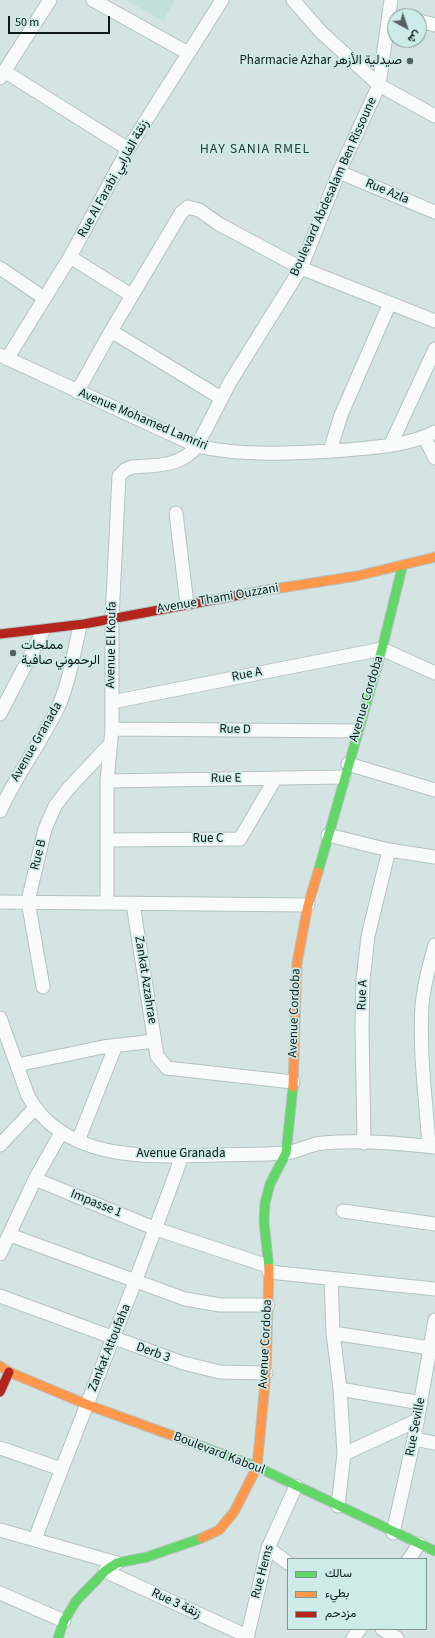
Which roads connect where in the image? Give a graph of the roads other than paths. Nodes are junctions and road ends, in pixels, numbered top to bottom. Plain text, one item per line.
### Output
1 (50, 0) edge
2 (93, 0) edge
3 (222, 0) edge
4 (293, 0) edge
5 (387, 47) edge
6 (188, 53) junction
7 (2, 75) edge
8 (379, 84) junction
9 (435, 116) edge
10 (128, 149) junction
11 (339, 172) junction
12 (435, 212) edge
13 (70, 257) junction
14 (0, 268) edge
15 (301, 268) junction
16 (131, 295) junction
17 (44, 298) junction
18 (390, 303) junction
19 (435, 321) edge
20 (111, 331) junction
21 (435, 349) edge
22 (4, 357) edge
23 (77, 392) junction
24 (221, 398) junction
25 (430, 435) edge
26 (197, 446) junction
27 (390, 446) junction
28 (330, 451) junction
29 (435, 458) edge
30 (176, 513) dead end
31 (435, 557) edge
32 (402, 568) junction
33 (187, 604) junction
34 (112, 619) junction
35 (80, 626) junction
36 (43, 631) junction
37 (0, 634) edge
38 (382, 649) junction
39 (435, 673) edge
40 (112, 702) junction
41 (0, 714) edge
42 (112, 729) junction
43 (357, 731) junction
44 (110, 744) junction
45 (348, 764) junction
46 (344, 778) junction
47 (275, 779) junction
48 (107, 781) junction
49 (435, 790) edge
50 (2, 802) edge
51 (328, 835) junction
52 (107, 840) junction
53 (389, 850) junction
54 (435, 857) edge
55 (28, 901) junction
56 (0, 902) edge
57 (107, 902) junction
58 (133, 904) junction
59 (308, 905) junction
60 (435, 945) edge
61 (43, 987) dead end
62 (0, 1018) edge
63 (154, 1041) junction
64 (116, 1045) junction
65 (17, 1065) junction
66 (293, 1082) junction
67 (35, 1108) junction
68 (61, 1133) junction
69 (78, 1141) junction
70 (364, 1143) junction
71 (0, 1145) edge
72 (432, 1146) edge
73 (286, 1153) junction
74 (182, 1156) junction
75 (36, 1179) junction
76 (343, 1211) dead end
77 (435, 1224) edge
78 (156, 1229) junction
79 (10, 1235) junction
80 (0, 1254) edge
81 (268, 1269) junction
82 (331, 1279) junction
83 (136, 1281) junction
84 (435, 1289) edge
85 (0, 1296) edge
86 (268, 1305) junction
87 (435, 1320) edge
88 (333, 1333) junction
89 (114, 1339) junction
90 (430, 1348) junction
91 (0, 1366) edge
92 (10, 1372) junction
93 (266, 1373) junction
94 (340, 1389) junction
95 (0, 1392) edge
96 (421, 1403) junction
97 (88, 1405) junction
98 (418, 1420) junction
99 (414, 1439) junction
100 (435, 1443) edge
101 (0, 1448) edge
102 (344, 1454) junction
103 (257, 1467) junction
104 (61, 1469) junction
105 (296, 1486) junction
106 (338, 1506) junction
107 (0, 1530) edge
108 (393, 1533) junction
109 (35, 1539) junction
110 (419, 1544) junction
111 (268, 1548) junction
112 (435, 1551) edge
113 (410, 1558) edge
114 (287, 1562) edge
115 (116, 1563) junction
116 (105, 1571) junction
117 (0, 1593) edge
118 (64, 1621) junction
119 (359, 1630) edge
120 (384, 1630) edge
121 (247, 1637) edge
122 (58, 1638) edge
123 (353, 1638) edge
124 (397, 1638) edge

1 - 7 street
2 - 6 street
3 - 6 street, Rue Al Farabi زنقة الفارابي
4 - 8 street
5 - 8 street, Boulevard Abdesalam Ben Rissoune
6 - 10 street, Rue Al Farabi زنقة الفارابي
7 - 10 street
8 - 9 street
8 - 11 street, Boulevard Abdesalam Ben Rissoune
10 - 13 street, Rue Al Farabi زنقة الفارابي
11 - 12 street, Rue Azla
11 - 15 street, Boulevard Abdesalam Ben Rissoune
13 - 16 street
13 - 17 street, Rue Al Farabi زنقة الفارابي
14 - 17 street
15 - 16 street
15 - 18 street
15 - 24 street, Boulevard Abdesalam Ben Rissoune
16 - 20 street
17 - 22 street, Rue Al Farabi زنقة الفارابي
18 - 19 street
18 - 28 street
20 - 23 street
20 - 24 street
21 - 27 street
22 - 23 street, Avenue Mohamed Lamriri
23 - 26 street, Avenue Mohamed Lamriri
24 - 26 street, Boulevard Abdesalam Ben Rissoune
25 - 27 street, Avenue Mohamed Lamriri
25 - 29 street
26 - 28 street, Avenue Mohamed Lamriri
26 - 34 street, Avenue El Koufa
27 - 28 street, Avenue Mohamed Lamriri
30 - 33 street
31 - 32 street, Avenue Thami Ouzzani
32 - 33 street, Avenue Thami Ouzzani
32 - 38 street, Avenue Cordoba
33 - 34 street, Avenue Thami Ouzzani
34 - 35 street, Avenue Thami Ouzzani
34 - 40 street, Avenue El Koufa
35 - 36 street, Avenue Thami Ouzzani
35 - 50 street, Avenue Granada
36 - 37 street, Avenue Thami Ouzzani
36 - 41 street
38 - 39 street
38 - 40 street, Rue A
38 - 43 street, Avenue Cordoba
40 - 42 street, Avenue El Koufa
42 - 43 street, Rue D
42 - 44 street, Avenue El Koufa
43 - 45 street, Avenue Cordoba
44 - 48 street, Avenue El Koufa
44 - 55 street, Rue B
45 - 46 street, Avenue Cordoba
45 - 49 street
46 - 47 street, Rue E
46 - 51 street, Avenue Cordoba
47 - 48 street, Rue E
47 - 52 street, Rue C
48 - 52 street, Avenue El Koufa
51 - 53 street
51 - 59 street, Avenue Cordoba
52 - 57 street, Avenue El Koufa
53 - 54 street
53 - 70 street, Rue A
55 - 56 street
55 - 57 street
55 - 61 street, Rue B
57 - 58 street
58 - 59 street
58 - 63 street, Zankat Azzahrae
59 - 66 street, Avenue Cordoba
60 - 72 street
62 - 65 street, Avenue Granada
63 - 64 street
63 - 66 street, Zankat Azzahrae
64 - 65 street
64 - 69 street
65 - 67 street, Avenue Granada
66 - 73 street, Avenue Cordoba
67 - 68 street, Avenue Granada
67 - 71 street
68 - 69 street, Avenue Granada
68 - 75 street
69 - 74 street, Avenue Granada
70 - 72 street, Avenue Granada
70 - 73 street, Avenue Granada
73 - 74 street, Avenue Granada
73 - 81 street, Avenue Cordoba
74 - 78 street, Zankat Attoufaha
75 - 78 street, Impasse 1
75 - 79 street
76 - 77 street
78 - 81 street, Impasse 1
78 - 83 street, Zankat Attoufaha
79 - 80 street
79 - 83 street
81 - 82 street, Impasse 1
81 - 86 street, Avenue Cordoba
82 - 84 street, Impasse 1
82 - 88 street
83 - 86 street
83 - 89 street, Zankat Attoufaha
85 - 89 street, Derb 3
86 - 93 street, Avenue Cordoba
87 - 90 street, Rue Seville
88 - 90 street
88 - 94 street
89 - 93 street, Derb 3
89 - 97 street, Zankat Attoufaha
90 - 96 street, Rue Seville
91 - 92 street, Boulevard Kaboul
92 - 95 street
92 - 97 street, Boulevard Kaboul
93 - 103 street, Avenue Cordoba
94 - 96 street
94 - 102 street
96 - 98 street, Rue Seville
97 - 103 street, Boulevard Kaboul
97 - 104 street, Zankat Attoufaha
98 - 99 street, Rue Seville
98 - 102 street
99 - 100 street
99 - 108 street, Rue Seville
101 - 104 street
102 - 106 street
103 - 105 street, Boulevard Kaboul
103 - 115 street
104 - 109 street, Zankat Attoufaha
105 - 106 street, Boulevard Kaboul
105 - 111 street, Rue Hems
106 - 108 street, Boulevard Kaboul
107 - 109 street
108 - 110 street, Boulevard Kaboul
109 - 115 street
110 - 112 street, Boulevard Kaboul
110 - 113 street
111 - 114 street
111 - 121 street, Rue Hems
115 - 116 street
116 - 118 street
116 - 121 street, Rue 3 زنقة
117 - 118 street
118 - 122 street
119 - 123 street
120 - 124 street

